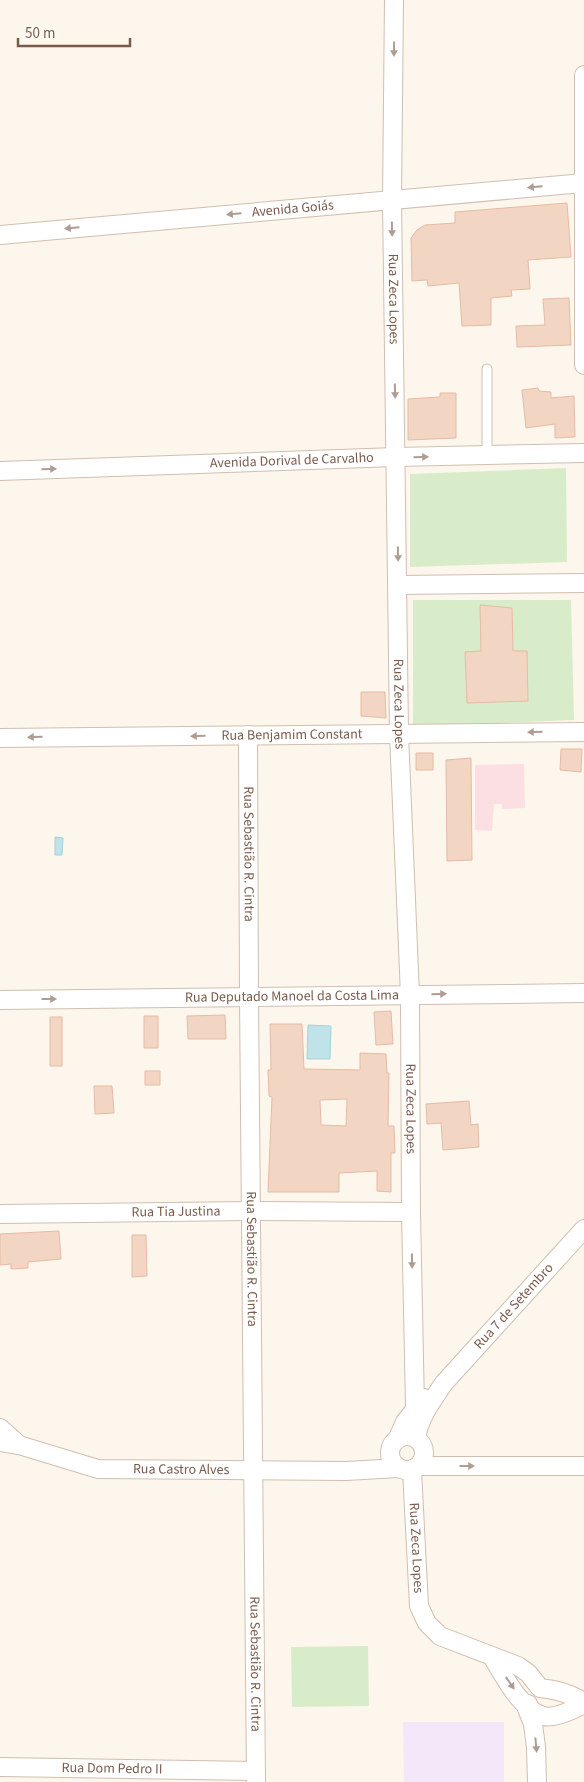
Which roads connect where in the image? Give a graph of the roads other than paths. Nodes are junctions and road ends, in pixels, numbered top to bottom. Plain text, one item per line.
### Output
1 (394, 0) edge
2 (584, 75) edge
3 (583, 183) edge
4 (392, 200) junction
5 (0, 235) edge
6 (584, 365) edge
7 (487, 369) dead end
8 (584, 453) edge
9 (487, 455) junction
10 (396, 458) junction
11 (0, 471) edge
12 (584, 582) edge
13 (398, 585) junction
14 (584, 732) edge
15 (399, 734) junction
16 (248, 735) junction
17 (0, 738) edge
18 (584, 993) edge
19 (410, 995) junction
20 (249, 998) junction
21 (0, 1000) edge
22 (250, 1211) junction
23 (411, 1212) junction
24 (0, 1214) edge
25 (584, 1229) edge
26 (444, 1383) junction
27 (415, 1407) junction
28 (0, 1428) edge
29 (416, 1438) junction
30 (0, 1442) edge
31 (395, 1442) junction
32 (19, 1445) junction
33 (584, 1466) edge
34 (410, 1468) junction
35 (346, 1470) junction
36 (253, 1471) junction
37 (493, 1658) junction
38 (540, 1688) junction
39 (584, 1703) edge
40 (528, 1708) junction
41 (0, 1767) edge
42 (256, 1776) edge
43 (537, 1782) edge

1 -> 4 street, Rua Zeca Lopes
2 - 3 street
3 -> 4 street, Avenida Goiás
3 - 6 street
4 -> 5 street, Avenida Goiás
4 -> 10 street, Rua Zeca Lopes
7 - 9 lane
8 - 9 street, Avenida Dorival de Carvalho
10 -> 9 street, Avenida Dorival de Carvalho
11 -> 10 street, Avenida Dorival de Carvalho
10 -> 13 street, Rua Zeca Lopes
12 - 13 street
13 - 15 street, Rua Zeca Lopes
14 -> 15 street, Rua Benjamim Constant
15 - 16 street, Rua Benjamim Constant
15 - 19 street, Rua Zeca Lopes
16 -> 17 street, Rua Benjamim Constant
16 - 20 street, Rua Sebastião R. Cintra
19 -> 18 street, Rua Deputado Manoel da Costa Lima
19 - 20 street, Rua Deputado Manoel da Costa Lima
19 - 23 street, Rua Zeca Lopes
21 -> 20 street, Rua Deputado Manoel da Costa Lima
20 - 22 street, Rua Sebastião R. Cintra
22 - 23 street, Rua Tia Justina
22 - 24 street, Rua Tia Justina
22 - 36 street, Rua Sebastião R. Cintra
23 -> 27 street, Rua Zeca Lopes
25 - 26 street, Rua 7 de Setembro
26 - 27 street, Rua 7 de Setembro
26 - 29 street, Rua 7 de Setembro
27 - 31 street, Rua 7 de Setembro
28 - 32 street, Rua Castro Alves
29 - 31 street
29 - 34 street
30 - 32 street, Rua Castro Alves
31 - 34 street
31 - 35 street, Rua Castro Alves
32 - 36 street, Rua Castro Alves
34 -> 33 street, Rua Castro Alves
34 - 35 street, Rua Castro Alves
34 - 37 street, Rua Zeca Lopes
35 - 36 street, Rua Castro Alves
36 - 42 street, Rua Sebastião R. Cintra
37 - 38 street
37 -> 40 street
38 - 39 street
38 - 40 street
39 - 40 street
40 -> 43 street
41 - 42 street, Rua Dom Pedro II

